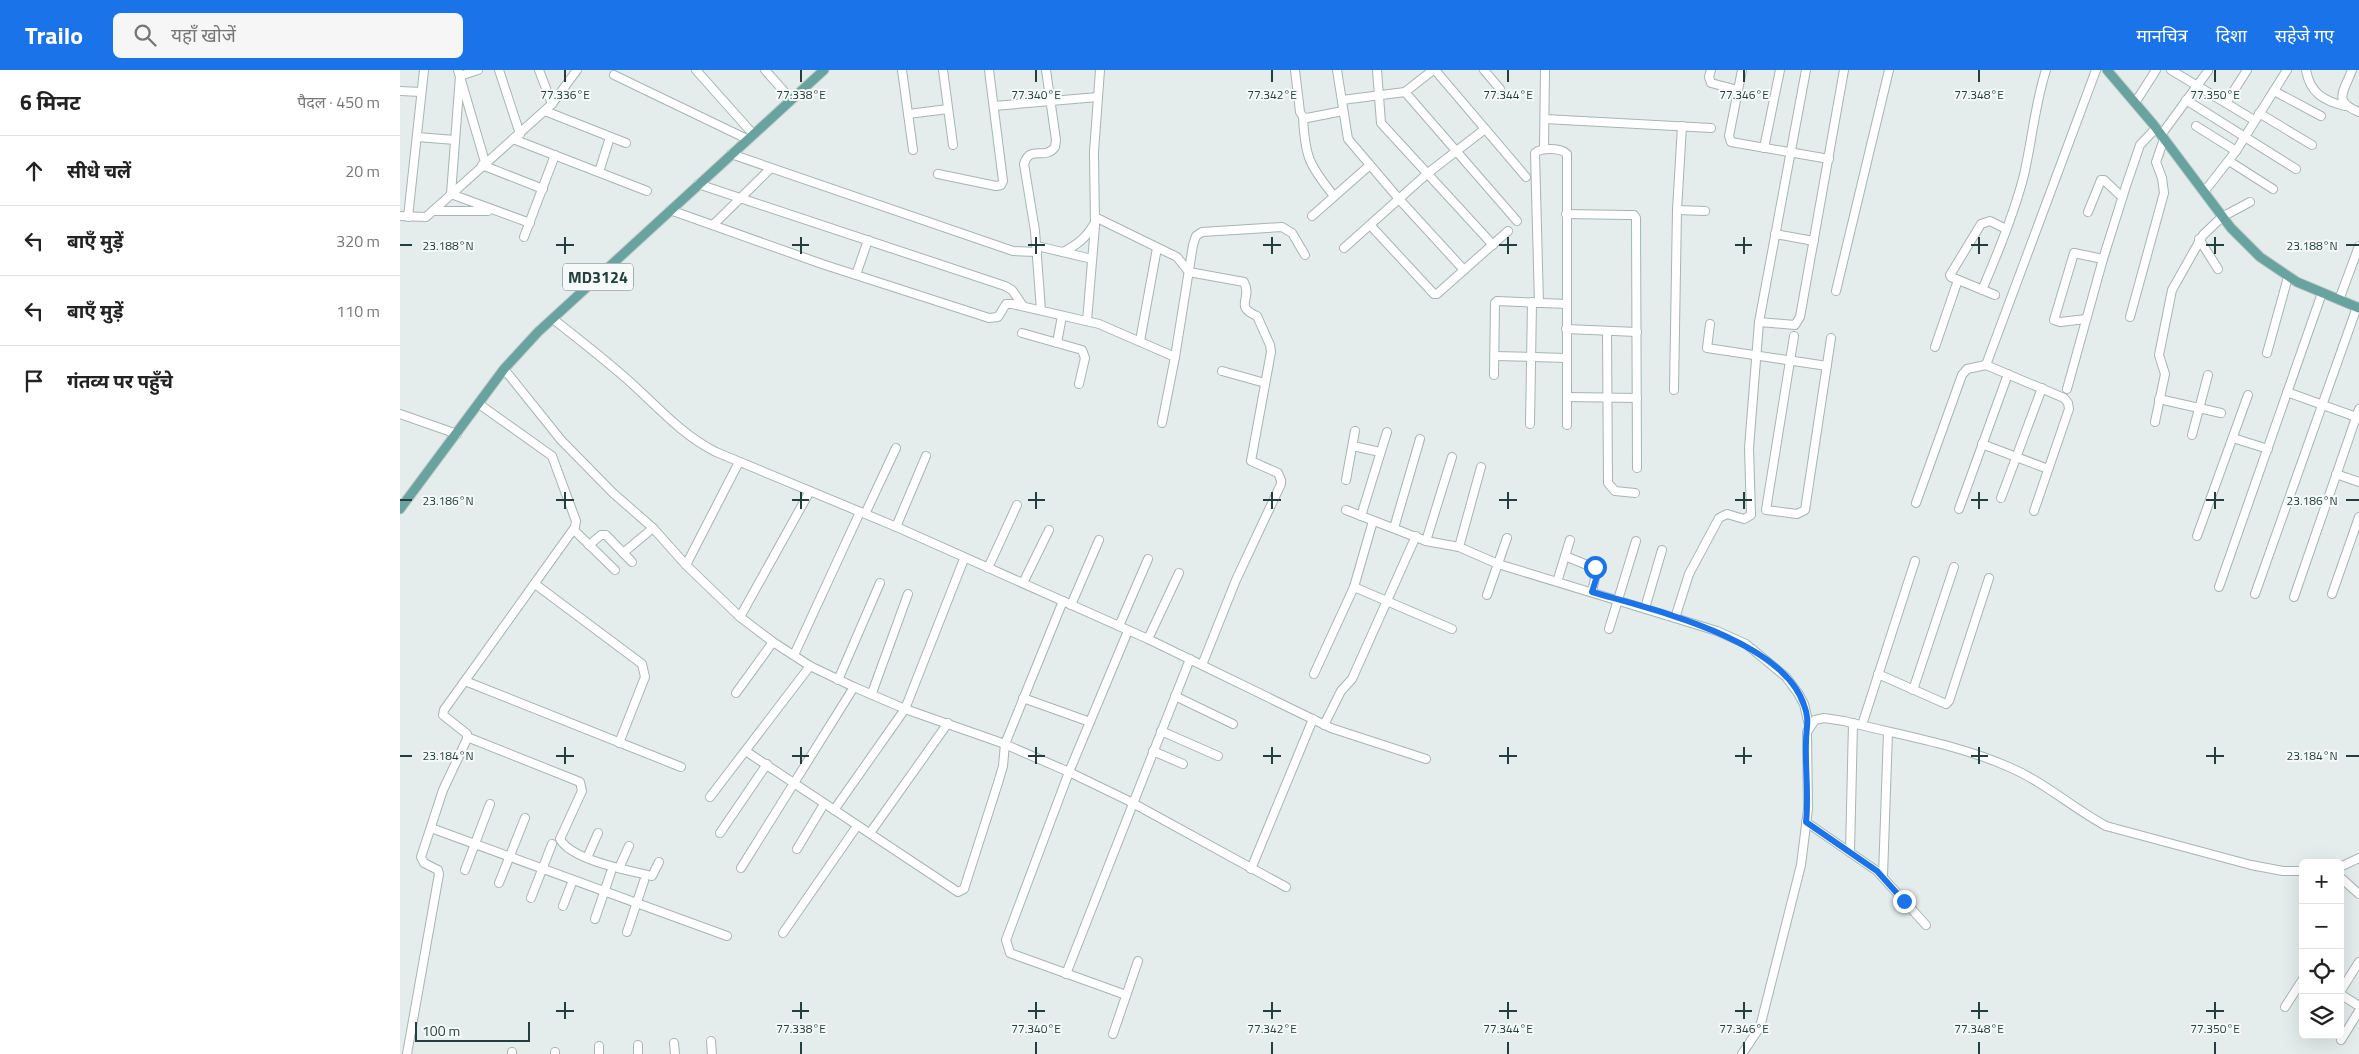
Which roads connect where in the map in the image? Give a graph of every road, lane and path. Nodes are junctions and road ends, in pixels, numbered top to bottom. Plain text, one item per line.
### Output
1 (424, 70) edge
2 (478, 70) edge
3 (499, 70) edge
4 (539, 70) edge
5 (577, 70) edge
6 (696, 70) edge
7 (765, 70) edge
8 (902, 70) edge
9 (943, 70) edge
10 (989, 70) edge
11 (1046, 70) edge
12 (1100, 70) edge
13 (1295, 70) edge
14 (1337, 70) edge
15 (1377, 70) edge
16 (1434, 70) edge
17 (1484, 70) edge
18 (1545, 70) edge
19 (1711, 70) edge
20 (1742, 70) edge
21 (1780, 70) edge
22 (1806, 70) edge
23 (1844, 70) edge
24 (1889, 70) edge
25 (2046, 70) edge
26 (2096, 70) edge
27 (2107, 70) edge
28 (2172, 70) edge
29 (2247, 70) edge
30 (2288, 70) edge
31 (2306, 70) edge
32 (2352, 70) edge
33 (821, 71) edge
34 (2155, 71) edge
35 (2208, 71) edge
36 (459, 73) edge
37 (614, 75) dead end
38 (2197, 86) junction
39 (1500, 89) dead end
40 (1738, 90) junction
41 (400, 91) edge
42 (2274, 91) junction
43 (421, 92) junction
44 (1405, 92) junction
45 (1098, 97) junction
46 (1379, 97) junction
47 (791, 99) junction
48 (1342, 100) junction
49 (2186, 100) junction
50 (1051, 101) junction
51 (2135, 103) junction
52 (2226, 103) junction
53 (552, 104) junction
54 (994, 106) junction
55 (2345, 106) junction
56 (948, 109) junction
57 (544, 111) junction
58 (1343, 111) junction
59 (2359, 112) edge
60 (908, 114) junction
61 (2321, 116) dead end
62 (1303, 117) junction
63 (2257, 117) junction
64 (1545, 119) junction
65 (1682, 126) junction
66 (2196, 126) dead end
67 (1485, 128) junction
68 (1711, 128) dead end
69 (2160, 134) junction
70 (516, 136) junction
71 (750, 136) junction
72 (416, 137) junction
73 (610, 137) junction
74 (2244, 138) junction
75 (455, 140) junction
76 (626, 144) dead end
77 (953, 145) dead end
78 (2312, 145) dead end
79 (1764, 148) junction
80 (1544, 149) junction
81 (914, 150) dead end
82 (1456, 151) junction
83 (2236, 151) junction
84 (1789, 152) junction
85 (731, 154) junction
86 (555, 155) junction
87 (1829, 159) junction
88 (2229, 161) junction
89 (484, 164) junction
90 (1370, 165) junction
91 (771, 168) junction
92 (2296, 169) dead end
93 (599, 172) junction
94 (1428, 173) junction
95 (938, 174) dead end
96 (1526, 177) dead end
97 (698, 184) junction
98 (542, 189) junction
99 (2274, 189) dead end
100 (647, 191) dead end
101 (2204, 192) junction
102 (451, 194) junction
103 (1334, 196) junction
104 (2122, 197) junction
105 (740, 198) junction
106 (1399, 199) junction
107 (2250, 202) dead end
108 (495, 210) junction
109 (670, 210) junction
110 (1678, 210) junction
111 (433, 211) junction
112 (1705, 211) dead end
113 (2088, 212) dead end
114 (1566, 214) junction
115 (404, 216) edge
116 (1312, 216) dead end
117 (2222, 217) junction
118 (1095, 219) junction
119 (1517, 221) dead end
120 (530, 223) junction
121 (713, 226) junction
122 (1370, 226) junction
123 (2006, 229) junction
124 (1508, 231) dead end
125 (1775, 234) junction
126 (524, 237) dead end
127 (2199, 239) junction
128 (868, 240) junction
129 (1814, 241) junction
130 (1493, 245) junction
131 (2359, 246) edge
132 (1157, 248) junction
133 (1344, 248) dead end
134 (1037, 249) junction
135 (1063, 252) junction
136 (1305, 254) dead end
137 (2103, 259) junction
138 (1092, 260) junction
139 (2218, 269) dead end
140 (1464, 270) junction
141 (1189, 272) junction
142 (856, 275) junction
143 (2288, 277) junction
144 (1958, 280) junction
145 (1982, 290) junction
146 (1836, 291) dead end
147 (2322, 293) junction
148 (1995, 296) dead end
149 (2340, 300) junction
150 (1536, 303) junction
151 (1567, 304) junction
152 (1023, 306) junction
153 (2358, 308) edge
154 (1041, 310) junction
155 (1062, 316) junction
156 (2130, 317) dead end
157 (553, 319) junction
158 (2086, 319) junction
159 (1086, 321) junction
160 (1759, 322) junction
161 (1710, 324) dead end
162 (1566, 329) junction
163 (1607, 331) junction
164 (1637, 332) junction
165 (1022, 333) dead end
166 (1794, 336) dead end
167 (1831, 338) dead end
168 (1140, 341) junction
169 (1057, 343) junction
170 (1935, 347) dead end
171 (2267, 353) dead end
172 (1756, 355) junction
173 (1495, 356) junction
174 (1175, 357) junction
175 (1531, 358) junction
176 (1567, 358) junction
177 (1790, 360) junction
178 (1986, 365) junction
179 (1827, 366) junction
180 (504, 369) junction
181 (1222, 371) dead end
182 (2008, 374) junction
183 (1494, 375) dead end
184 (2208, 375) dead end
185 (1265, 383) junction
186 (1079, 384) dead end
187 (2042, 388) junction
188 (2067, 389) dead end
189 (1674, 390) dead end
190 (2287, 392) junction
191 (2248, 395) dead end
192 (1568, 397) junction
193 (1608, 398) junction
194 (1637, 398) junction
195 (2159, 399) junction
196 (479, 404) junction
197 (2322, 405) junction
198 (2199, 408) junction
199 (2359, 409) edge
200 (2222, 413) dead end
201 (400, 414) edge
202 (2358, 418) edge
203 (2154, 422) dead end
204 (1162, 423) dead end
205 (1530, 424) dead end
206 (1567, 425) dead end
207 (1355, 431) dead end
208 (1386, 432) dead end
209 (457, 434) junction
210 (2192, 436) dead end
211 (2233, 438) junction
212 (1420, 439) dead end
213 (1982, 444) junction
214 (1353, 446) junction
215 (896, 448) dead end
216 (2268, 449) junction
217 (1380, 452) junction
218 (926, 456) dead end
219 (2016, 456) junction
220 (1452, 457) dead end
221 (739, 462) junction
222 (1481, 467) dead end
223 (1637, 468) dead end
224 (2048, 469) junction
225 (2336, 474) junction
226 (1346, 480) dead end
227 (2359, 482) edge
228 (810, 491) junction
229 (1635, 493) dead end
230 (2001, 498) dead end
231 (1916, 502) dead end
232 (1016, 505) dead end
233 (400, 509) edge
234 (1959, 509) dead end
235 (1346, 510) dead end
236 (2034, 511) dead end
237 (862, 513) junction
238 (1361, 516) junction
239 (2359, 517) edge
240 (1373, 521) junction
241 (896, 527) junction
242 (653, 528) junction
243 (1394, 528) junction
244 (574, 530) junction
245 (1049, 530) dead end
246 (1416, 536) junction
247 (2198, 536) dead end
248 (1507, 538) dead end
249 (1099, 540) dead end
250 (1570, 540) dead end
251 (1426, 541) junction
252 (1636, 541) dead end
253 (589, 545) junction
254 (1459, 547) junction
255 (1662, 550) dead end
256 (623, 553) junction
257 (1565, 556) junction
258 (964, 559) junction
259 (1148, 559) dead end
260 (1915, 561) dead end
261 (632, 562) dead end
262 (1498, 564) junction
263 (686, 565) junction
264 (1954, 567) dead end
265 (988, 568) junction
266 (615, 570) dead end
267 (1179, 573) dead end
268 (1989, 578) dead end
269 (1558, 582) junction
270 (880, 583) dead end
271 (535, 584) junction
272 (1022, 584) junction
273 (1354, 587) junction
274 (2219, 587) dead end
275 (1592, 592) junction
276 (908, 594) dead end
277 (2255, 594) dead end
278 (2332, 594) dead end
279 (1487, 595) dead end
280 (2294, 597) dead end
281 (1618, 600) junction
282 (1388, 602) junction
283 (1067, 603) junction
284 (1645, 608) junction
285 (740, 617) junction
286 (1675, 618) junction
287 (1119, 626) junction
288 (1610, 628) dead end
289 (1452, 629) dead end
290 (1128, 630) junction
291 (1148, 640) junction
292 (773, 642) junction
293 (794, 655) junction
294 (1190, 660) junction
295 (1202, 665) junction
296 (810, 666) junction
297 (1314, 674) dead end
298 (1878, 674) junction
299 (838, 680) junction
300 (465, 681) junction
301 (854, 687) junction
302 (1913, 690) junction
303 (736, 693) dead end
304 (872, 693) junction
305 (1175, 696) junction
306 (1024, 698) junction
307 (905, 709) junction
308 (1313, 719) junction
309 (1090, 722) junction
310 (948, 723) junction
311 (1853, 723) junction
312 (1233, 724) dead end
313 (1324, 725) junction
314 (1809, 725) junction
315 (1862, 725) junction
316 (1161, 731) junction
317 (1888, 732) junction
318 (467, 737) junction
319 (619, 742) junction
320 (1005, 744) junction
321 (1153, 751) junction
322 (747, 752) junction
323 (1218, 756) dead end
324 (1426, 760) dead end
325 (767, 764) junction
326 (1183, 764) dead end
327 (681, 767) dead end
328 (1069, 772) junction
329 (794, 784) junction
330 (710, 797) dead end
331 (1132, 803) junction
332 (490, 804) dead end
333 (824, 804) junction
334 (834, 810) junction
335 (525, 818) dead end
336 (1806, 822) junction
337 (858, 826) junction
338 (431, 828) junction
339 (598, 833) dead end
340 (720, 833) dead end
341 (870, 833) junction
342 (475, 844) junction
343 (552, 844) dead end
344 (629, 846) dead end
345 (797, 850) dead end
346 (1850, 852) junction
347 (510, 857) junction
348 (587, 858) junction
349 (2359, 858) edge
350 (659, 862) dead end
351 (2344, 865) edge
352 (619, 868) junction
353 (741, 868) dead end
354 (542, 869) junction
355 (1251, 869) junction
356 (465, 870) dead end
357 (2299, 871) edge
358 (611, 872) dead end
359 (1883, 876) junction
360 (573, 880) junction
361 (644, 881) dead end
362 (2344, 881) edge
363 (499, 883) dead end
364 (1286, 888) dead end
365 (605, 892) junction
366 (2359, 894) edge
367 (531, 898) dead end
368 (637, 903) junction
369 (563, 906) dead end
370 (596, 919) dead end
371 (1926, 925) dead end
372 (627, 932) dead end
373 (783, 933) dead end
374 (726, 936) dead end
375 (1138, 961) dead end
376 (2359, 962) edge
377 (1066, 974) junction
378 (2299, 986) edge
379 (2344, 986) edge
380 (2341, 994) edge
381 (1126, 995) junction
382 (2359, 1006) edge
383 (2286, 1007) dead end
384 (2359, 1011) edge
385 (1113, 1034) dead end
386 (2341, 1040) dead end
387 (711, 1041) dead end
388 (674, 1043) dead end
389 (638, 1045) dead end
390 (407, 1054) edge
391 (638, 1054) edge
392 (675, 1054) edge
393 (712, 1054) edge
394 (1742, 1054) edge

1 - 43 street
2 - 36 street
3 - 70 street
4 - 53 street
5 - 53 street
6 - 71 street
7 - 47 street
8 - 60 street
9 - 56 street
10 - 54 street
11 - 50 street
12 - 45 street
13 - 62 street
14 - 48 street
15 - 46 street
16 - 44 street
16 - 67 street
17 - 39 street
18 - 64 street
19 - 40 street
20 - 40 street
21 - 79 street
22 - 84 street
23 - 87 street
24 - 146 street
25 - 123 street
26 - 178 street
27 - 51 main road
28 - 38 street
29 - 52 street
30 - 42 street
31 - 55 street
32 - 55 street
33 - 47 main road, MD3124
34 - 51 street
35 - 38 street
36 - 75 street
36 - 89 street
37 - 71 street
38 - 49 street
38 - 52 street
40 - 79 street
41 - 43 street
42 - 61 street
42 - 63 street
43 - 72 street
44 - 46 street
44 - 82 street
45 - 50 street
45 - 118 street
46 - 48 street
46 - 94 street
47 - 71 main road, MD3124
48 - 58 street
49 - 69 street
49 - 74 street
50 - 54 street
50 - 134 street
51 - 69 main road
52 - 63 street
53 - 57 street
54 - 95 street
55 - 59 street
56 - 60 street
56 - 77 street
57 - 70 street
57 - 73 street
58 - 62 street
58 - 90 street
60 - 81 street
62 - 103 street
63 - 74 street
63 - 78 street
64 - 65 street
64 - 80 street
65 - 68 street
65 - 110 street
66 - 83 street
67 - 82 street
67 - 96 street
69 - 101 main road
69 - 104 street
69 - 156 street
70 - 86 street
70 - 89 street
71 - 85 main road, MD3124
72 - 75 street
72 - 115 street
73 - 76 street
73 - 93 street
74 - 83 street
74 - 92 street
75 - 102 street
79 - 84 street
80 - 114 street
80 - 150 street
82 - 94 street
82 - 119 street
83 - 88 street
84 - 87 street
84 - 125 street
85 - 91 street
85 - 97 main road, MD3124
86 - 93 street
86 - 98 street
87 - 129 street
88 - 99 street
88 - 101 street
89 - 98 street
89 - 102 street
90 - 103 street
90 - 106 street
91 - 105 street
91 - 134 street
93 - 100 street
94 - 106 street
94 - 130 street
97 - 105 street
97 - 109 main road, MD3124
98 - 120 street
101 - 117 main road
102 - 108 street
102 - 111 street
103 - 116 street
104 - 113 street
104 - 137 street
105 - 121 street
105 - 128 street
106 - 122 street
106 - 140 street
107 - 117 street
108 - 111 street
108 - 120 street
109 - 121 street
109 - 157 main road, MD3124
110 - 112 street
110 - 189 street
111 - 115 street
114 - 151 street
114 - 164 street
117 - 127 street
117 - 143 main road
118 - 132 street
118 - 135 street
118 - 138 street
120 - 126 street
121 - 142 street
122 - 133 street
122 - 140 street
123 - 144 street
123 - 145 street
124 - 130 street
125 - 129 street
125 - 160 street
127 - 139 street
127 - 195 street
128 - 142 street
128 - 152 street
129 - 160 street
130 - 140 street
131 - 149 street
132 - 141 street
132 - 168 street
134 - 135 street
134 - 154 street
135 - 138 street
136 - 141 street
137 - 158 street
137 - 158 street
138 - 159 street
141 - 174 street
141 - 185 street
142 - 152 street
143 - 147 main road
143 - 171 street
144 - 145 street
144 - 170 street
145 - 148 street
147 - 149 main road
147 - 190 street
149 - 153 main road
150 - 151 street
150 - 173 street
150 - 175 street
151 - 162 street
152 - 154 street
153 - 197 street
154 - 155 street
155 - 159 street
155 - 169 street
157 - 180 main road, MD3124
157 - 221 street
158 - 188 street
159 - 168 street
160 - 172 street
161 - 172 street
162 - 163 street
162 - 176 street
163 - 164 street
163 - 193 street
164 - 194 street
165 - 169 street
166 - 177 street
167 - 179 street
168 - 174 street
169 - 186 street
172 - 177 street
172 - 286 street
173 - 175 street
173 - 183 street
174 - 204 street
175 - 176 street
175 - 205 street
176 - 192 street
177 - 179 street
177 - 179 street
178 - 182 street
178 - 231 street
180 - 196 main road, MD3124
180 - 242 street
181 - 185 street
182 - 187 street
182 - 213 street
184 - 198 street
185 - 295 street
187 - 219 street
187 - 224 street
190 - 197 street
190 - 216 street
191 - 211 street
192 - 193 street
192 - 206 street
193 - 194 street
193 - 229 street
194 - 223 street
195 - 198 street
195 - 203 street
196 - 209 main road, MD3124
196 - 244 street
197 - 202 street
197 - 277 street
198 - 200 street
198 - 210 street
199 - 202 street
201 - 209 street
202 - 225 street
207 - 214 street
208 - 217 street
209 - 233 main road, MD3124
211 - 216 street
211 - 247 street
212 - 243 street
213 - 219 street
213 - 234 street
214 - 217 street
214 - 226 street
215 - 237 street
216 - 274 street
217 - 238 street
218 - 241 street
219 - 224 street
219 - 230 street
220 - 251 street
221 - 228 street
221 - 263 street
222 - 254 street
224 - 236 street
225 - 227 street
225 - 280 street
228 - 237 street
228 - 285 street
232 - 265 street
235 - 238 street
237 - 241 street
237 - 293 street
238 - 240 street
239 - 278 street
240 - 243 street
240 - 273 street
241 - 258 street
242 - 256 street
242 - 263 street
243 - 246 street
244 - 253 street
244 - 271 street
245 - 272 street
246 - 251 street
246 - 282 street
248 - 262 street
249 - 283 street
250 - 257 street
251 - 254 street
252 - 281 street
253 - 256 street
253 - 266 street
254 - 262 street
255 - 284 street
256 - 261 street
257 - 269 street
257 - 275 street
258 - 265 street
258 - 307 street
259 - 287 street
260 - 298 street
262 - 269 street
262 - 279 street
263 - 285 street
264 - 302 street
265 - 272 street
267 - 291 street
268 - 302 street
269 - 275 street
270 - 299 street
271 - 300 street
271 - 319 street
272 - 283 street
273 - 282 street
273 - 297 street
275 - 281 street
276 - 304 street
281 - 284 street
281 - 288 street
282 - 289 street
282 - 313 street
283 - 287 street
283 - 306 street
284 - 286 street
285 - 292 street
286 - 314 street
287 - 290 street
290 - 291 street
290 - 309 street
291 - 294 street
292 - 293 street
292 - 303 street
293 - 296 street
294 - 295 street
294 - 305 street
295 - 308 street
296 - 299 street
296 - 322 street
298 - 302 street
298 - 315 street
299 - 301 street
300 - 318 street
300 - 319 street
301 - 304 street
301 - 329 street
304 - 307 street
305 - 312 street
305 - 316 street
306 - 309 street
306 - 320 street
307 - 310 street
307 - 334 street
308 - 313 street
308 - 355 street
309 - 328 street
310 - 320 street
310 - 341 street
311 - 314 street
311 - 315 street
311 - 346 street
313 - 324 street
314 - 336 street
315 - 317 street
316 - 321 street
316 - 323 street
317 - 357 street
317 - 359 street
318 - 338 street
318 - 348 street
319 - 327 street
320 - 328 street
320 - 341 street
321 - 326 street
321 - 331 street
322 - 325 street
322 - 330 street
325 - 329 street
325 - 340 street
328 - 331 street
328 - 377 street
329 - 333 street
329 - 353 street
331 - 355 street
331 - 377 street
332 - 342 street
333 - 334 street
333 - 345 street
334 - 337 street
335 - 347 street
336 - 346 street
336 - 394 street
337 - 341 street
337 - 373 street
338 - 342 street
338 - 390 street
339 - 348 street
342 - 347 street
342 - 356 street
343 - 354 street
344 - 352 street
346 - 359 street
347 - 354 street
347 - 363 street
348 - 352 street
349 - 351 street
350 - 352 street
354 - 360 street
354 - 367 street
355 - 364 street
358 - 365 street
359 - 371 street
360 - 365 street
360 - 369 street
361 - 368 street
362 - 366 street
365 - 368 street
365 - 370 street
368 - 372 street
368 - 374 street
375 - 381 street
376 - 379 street
377 - 381 street
378 - 383 street
380 - 382 street
381 - 385 street
384 - 386 street
387 - 393 street
388 - 392 street
389 - 391 street

